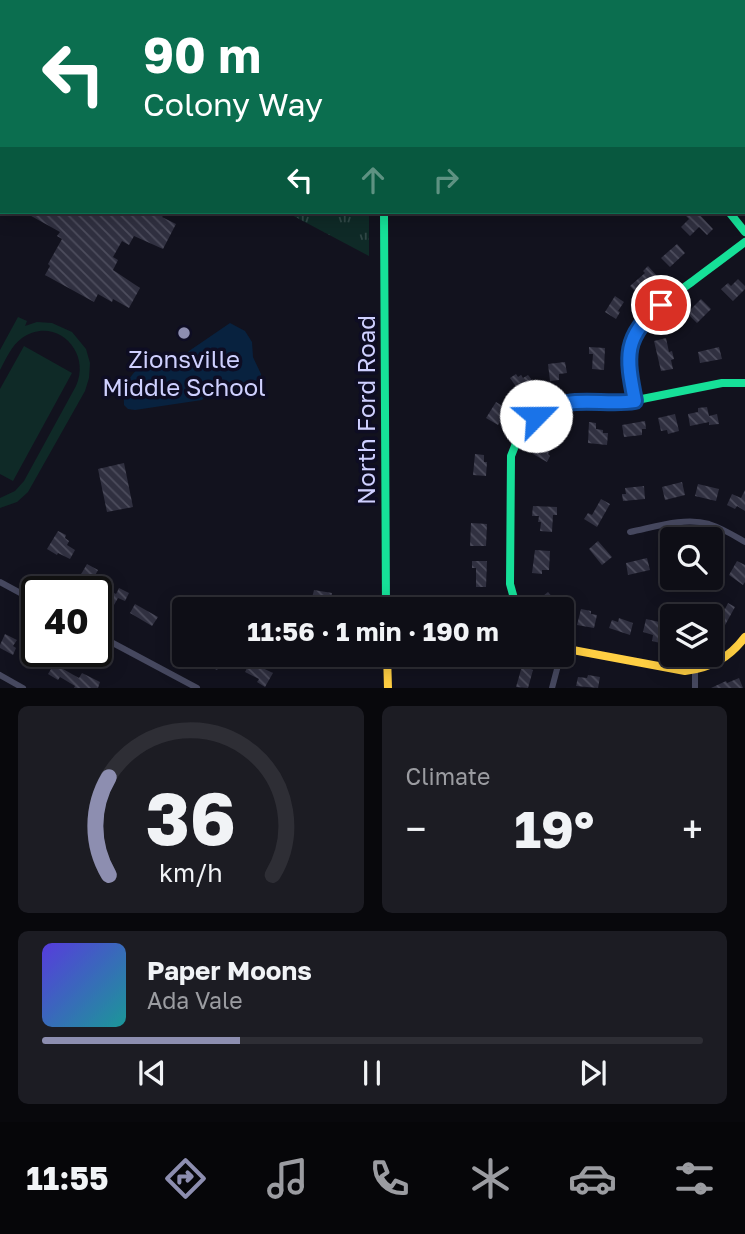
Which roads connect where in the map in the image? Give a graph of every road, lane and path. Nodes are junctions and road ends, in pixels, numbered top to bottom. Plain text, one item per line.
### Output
1 (384, 214) edge
2 (731, 214) edge
3 (745, 232) edge
4 (745, 242) edge
5 (745, 383) edge
6 (635, 401) junction
7 (630, 532) dead end
8 (745, 542) edge
9 (0, 582) edge
10 (21, 593) edge
11 (386, 597) edge
12 (514, 597) edge
13 (745, 637) edge
14 (112, 643) edge
15 (574, 652) edge
16 (387, 667) edge
17 (558, 667) edge
18 (695, 671) junction
19 (0, 675) edge
20 (23, 688) edge
21 (197, 688) edge
22 (387, 688) edge
23 (552, 688) edge
24 (695, 688) edge

1 - 11 street, North Ford Road
2 - 3 street
4 - 6 street
5 - 6 street
6 - 12 street
7 - 8 street
9 - 10 street
13 - 18 street
14 - 21 street
15 - 18 street
16 - 22 street
17 - 23 street
18 - 24 street
19 - 20 street

